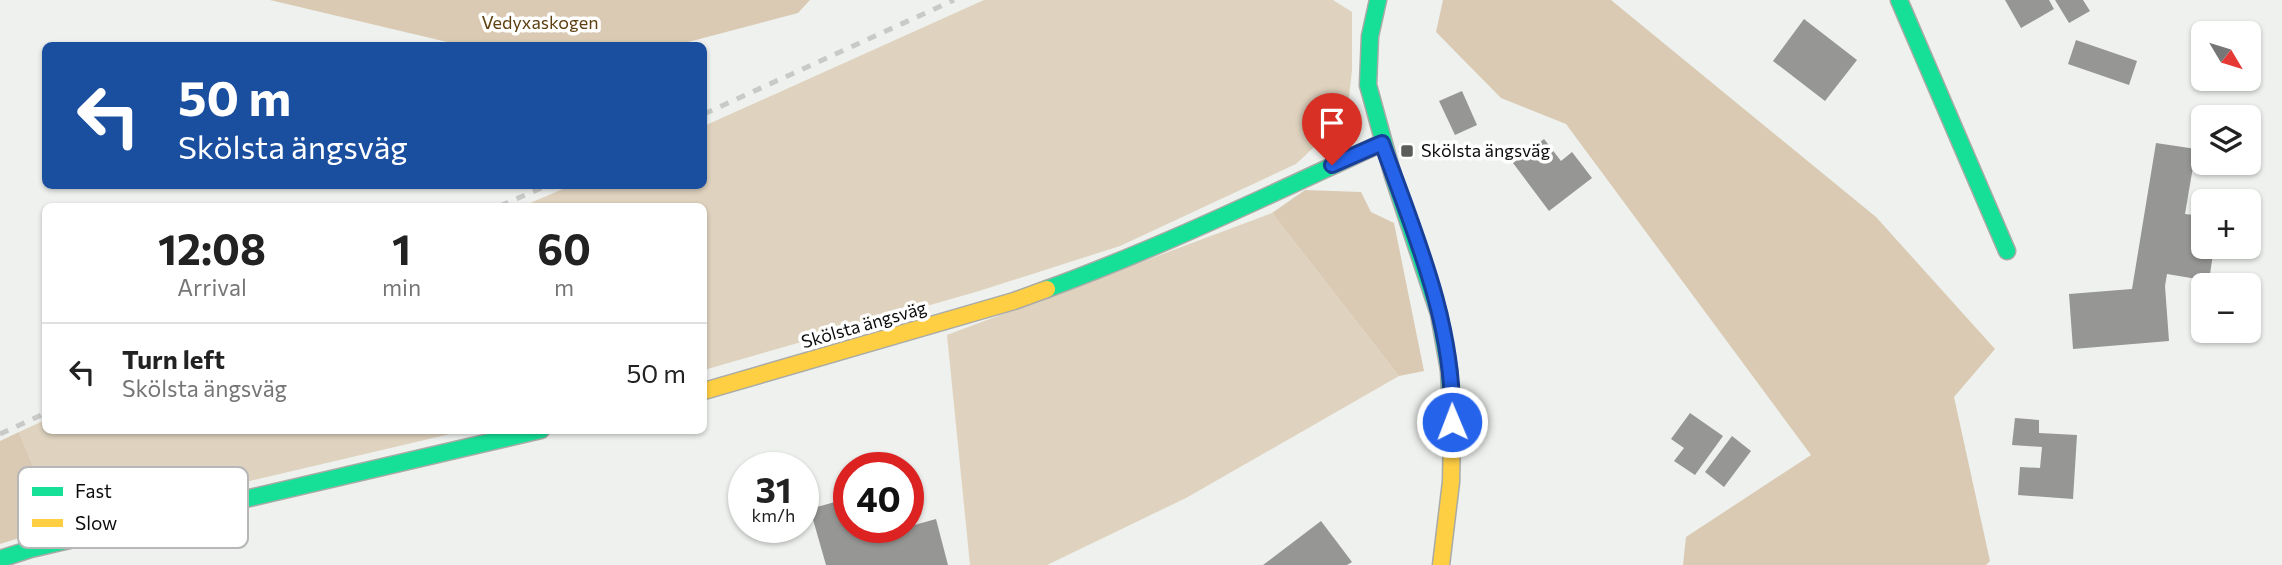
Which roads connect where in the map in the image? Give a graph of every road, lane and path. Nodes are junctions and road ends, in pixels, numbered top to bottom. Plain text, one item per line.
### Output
1 (1378, 0) edge
2 (1899, 0) edge
3 (1382, 143) junction
4 (2007, 251) dead end
5 (707, 390) edge
6 (523, 434) edge
7 (248, 497) edge
8 (35, 548) edge
9 (0, 559) edge
10 (1441, 565) edge

1 - 3 street
2 - 4 street
3 - 5 street, Skölsta ängsväg
3 - 10 street
6 - 7 street
8 - 9 street

